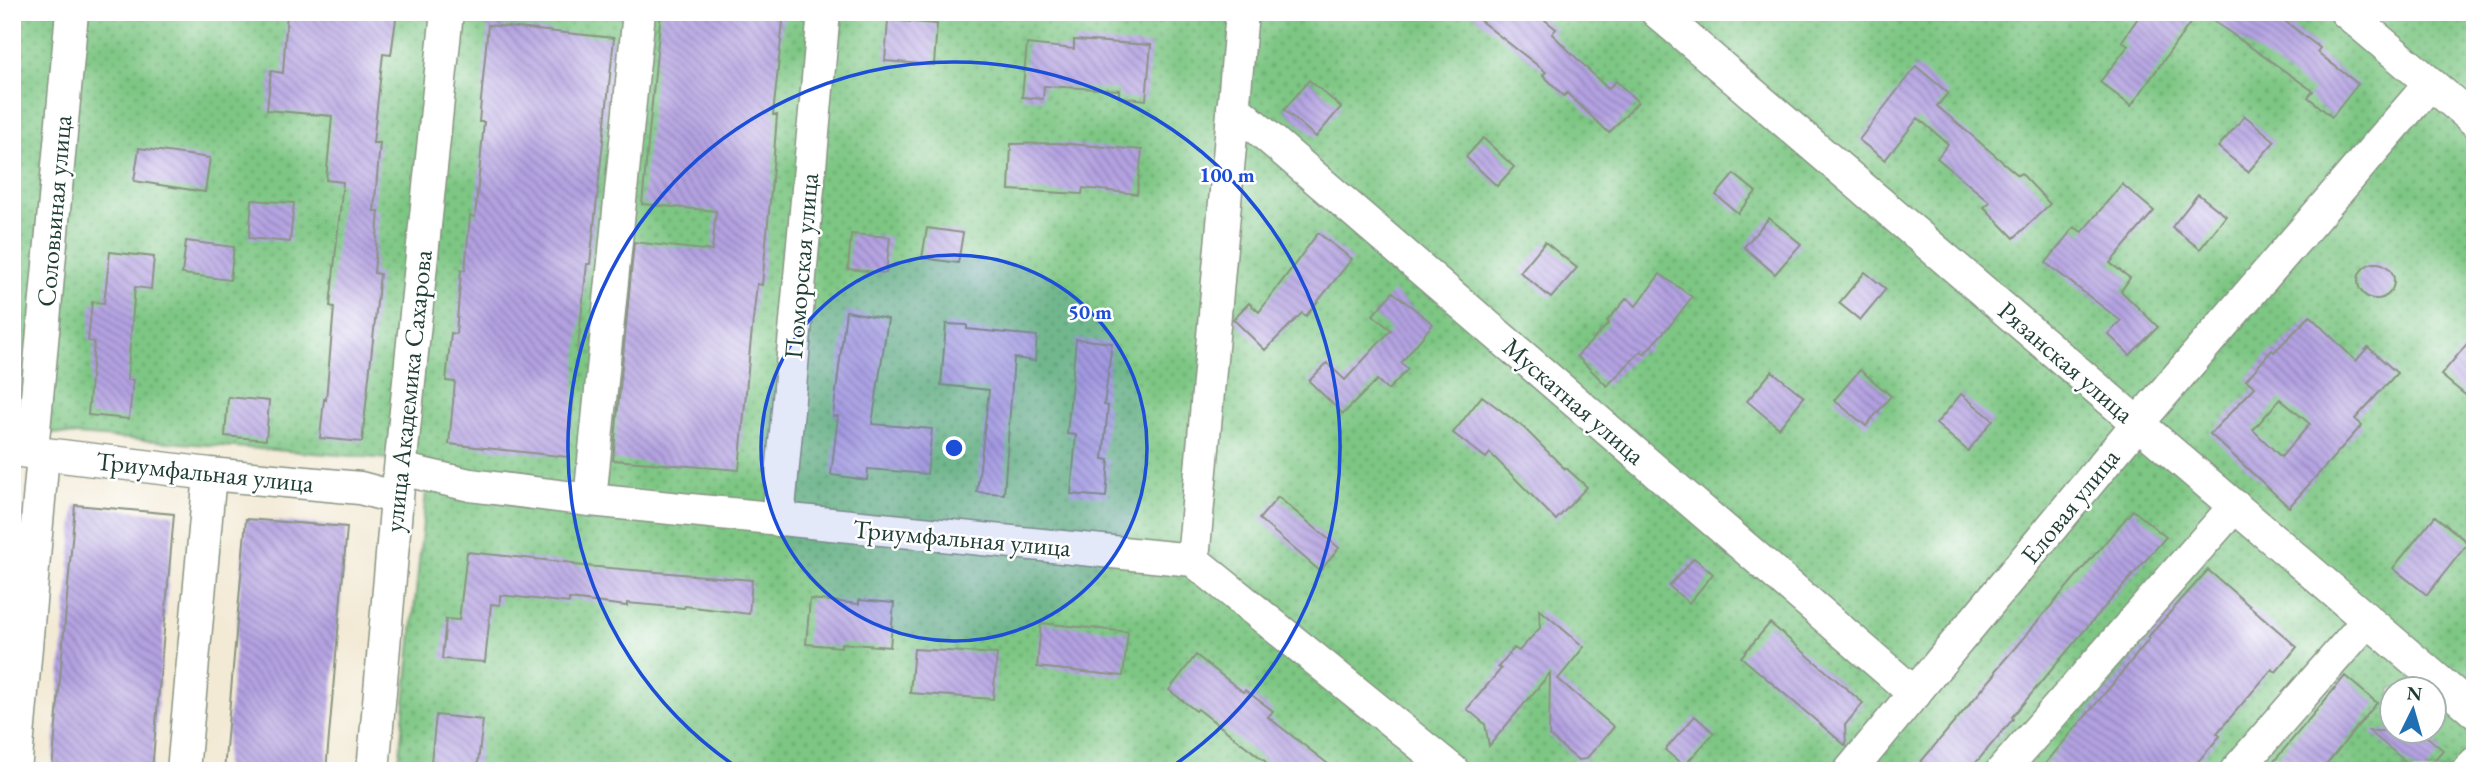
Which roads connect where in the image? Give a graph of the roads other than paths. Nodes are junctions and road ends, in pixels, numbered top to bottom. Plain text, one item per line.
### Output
1 (72, 12) edge
2 (447, 12) edge
3 (639, 12) edge
4 (824, 12) edge
5 (1242, 12) edge
6 (1657, 12) edge
7 (2346, 12) edge
8 (2430, 83) junction
9 (1233, 107) junction
10 (2475, 121) edge
11 (2138, 423) junction
12 (29, 452) edge
13 (211, 474) junction
14 (399, 483) junction
15 (590, 500) junction
16 (2235, 506) junction
17 (778, 520) junction
18 (1193, 560) junction
19 (2368, 620) junction
20 (1915, 694) junction
21 (2475, 712) edge
22 (2475, 763) edge
23 (15, 771) edge
24 (183, 771) edge
25 (373, 771) edge
26 (1453, 771) edge
27 (1850, 771) edge
28 (2002, 771) edge
29 (2236, 771) edge
30 (2468, 771) edge

1 - 12 street, Соловьиная улица
2 - 14 street, улица Академика Сахарова
3 - 15 street
4 - 17 street, Поморская улица
5 - 9 street
6 - 11 street, Рязанская улица
7 - 8 street
8 - 10 street
8 - 11 street, Еловая улица
9 - 18 street
9 - 20 street, Мускатная улица
11 - 16 street, Рязанская улица
11 - 20 street, Еловая улица
12 - 13 street, Триумфальная улица
12 - 23 street, Соловьиная улица
13 - 14 street, Триумфальная улица
13 - 24 street
14 - 15 street, Триумфальная улица
14 - 25 street, улица Академика Сахарова
15 - 17 street, Триумфальная улица
16 - 19 street, Рязанская улица
16 - 28 street
17 - 18 street, Триумфальная улица
18 - 26 street
19 - 21 street, Рязанская улица
19 - 29 street
20 - 27 street, Еловая улица
22 - 30 street

